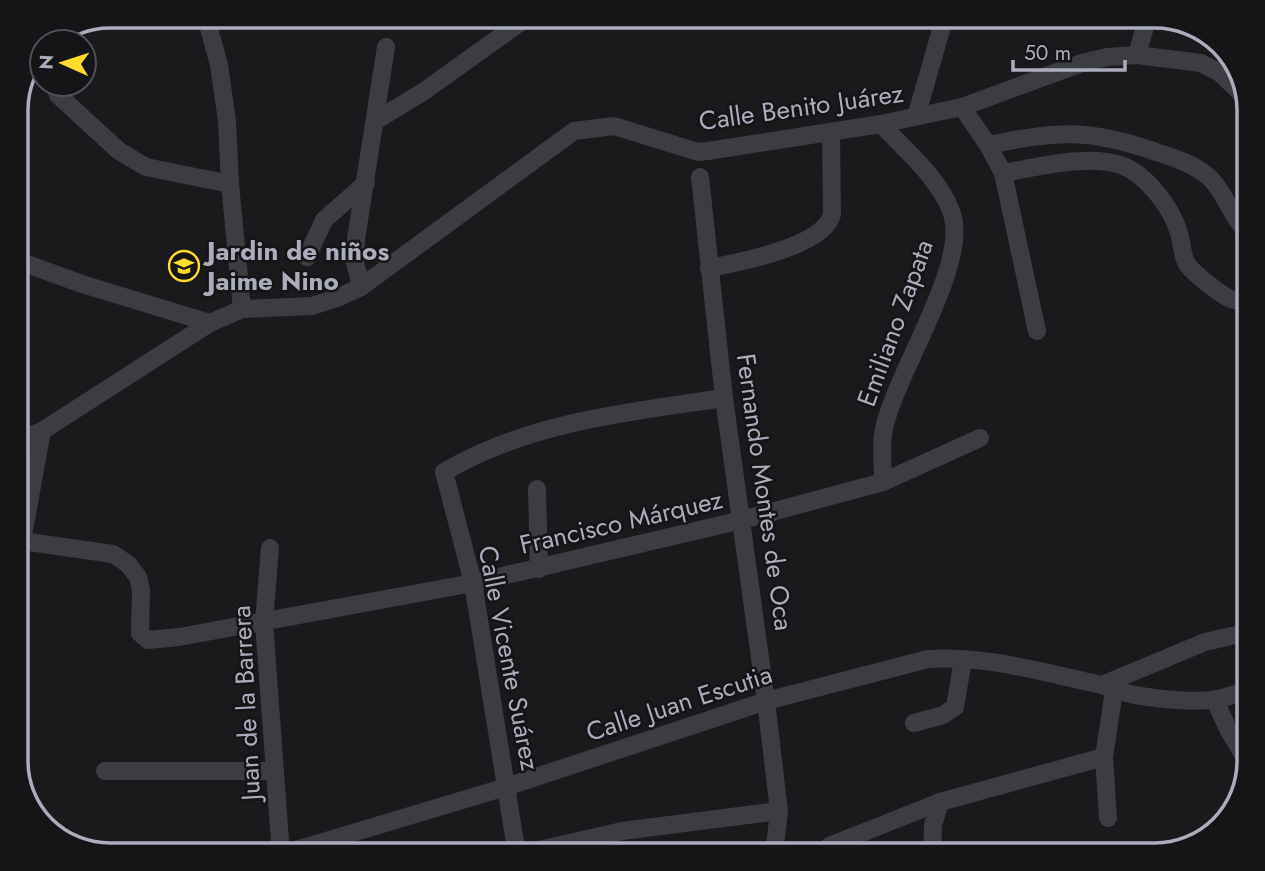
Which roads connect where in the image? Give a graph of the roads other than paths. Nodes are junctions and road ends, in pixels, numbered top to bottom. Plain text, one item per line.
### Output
1 (208, 28) edge
2 (512, 28) edge
3 (942, 28) edge
4 (1145, 28) edge
5 (386, 47) dead end
6 (1137, 55) junction
7 (1233, 85) edge
8 (61, 98) edge
9 (962, 107) junction
10 (916, 117) junction
11 (375, 121) junction
12 (881, 124) junction
13 (831, 132) junction
14 (988, 145) junction
15 (1003, 173) junction
16 (701, 177) dead end
17 (366, 183) junction
18 (230, 184) junction
19 (1237, 216) edge
20 (307, 257) dead end
21 (28, 264) edge
22 (709, 268) junction
23 (361, 287) junction
24 (1237, 301) edge
25 (242, 309) junction
26 (210, 323) junction
27 (1037, 331) dead end
28 (724, 398) junction
29 (42, 431) junction
30 (28, 436) edge
31 (980, 439) dead end
32 (883, 482) junction
33 (537, 489) dead end
34 (28, 508) edge
35 (742, 520) junction
36 (28, 542) edge
37 (270, 548) dead end
38 (539, 569) junction
39 (473, 583) junction
40 (264, 622) junction
41 (1237, 635) edge
42 (963, 660) junction
43 (1108, 688) junction
44 (1237, 694) edge
45 (1216, 700) junction
46 (766, 701) junction
47 (914, 723) dead end
48 (1237, 744) edge
49 (1104, 757) junction
50 (105, 771) dead end
51 (274, 771) junction
52 (506, 787) junction
53 (940, 802) junction
54 (779, 811) junction
55 (1108, 818) dead end
56 (279, 843) edge
57 (320, 843) edge
58 (515, 843) edge
59 (570, 843) edge
60 (775, 843) edge
61 (837, 843) edge
62 (932, 843) edge

1 - 18 street
2 - 11 street
3 - 10 street
4 - 6 street
5 - 11 street
6 - 7 street, Calle Benito Juárez
6 - 9 street, Calle Benito Juárez
8 - 18 street
9 - 10 street, Calle Benito Juárez
9 - 14 street
10 - 12 street, Calle Benito Juárez
11 - 17 street
12 - 13 street, Calle Benito Juárez
12 - 32 street, Emiliano Zapata
13 - 22 street
13 - 23 street, Calle Benito Juárez
14 - 15 street
14 - 19 street
15 - 24 street
15 - 27 street
16 - 22 street, Fernando Montes de Oca
17 - 20 street
17 - 23 street
18 - 25 street
21 - 26 street
22 - 28 street, Fernando Montes de Oca
23 - 25 street, Calle Benito Juárez
25 - 26 street, Calle Benito Juárez
26 - 29 street, Calle Benito Juárez
28 - 35 street, Fernando Montes de Oca
28 - 39 street, Calle Vicente Suárez
29 - 30 street, Calle Benito Juárez
29 - 34 street
31 - 32 street, Francisco Márquez
32 - 35 street, Francisco Márquez
33 - 38 street
35 - 38 street, Francisco Márquez
35 - 46 street, Fernando Montes de Oca
36 - 40 street, Francisco Márquez
37 - 40 street, Juan de la Barrera
38 - 39 street, Francisco Márquez
39 - 40 street, Francisco Márquez
39 - 52 street, Calle Vicente Suárez
40 - 51 street, Juan de la Barrera
41 - 43 street
42 - 43 street, Calle Juan Escutia
42 - 46 street, Calle Juan Escutia
42 - 47 street
43 - 45 street, Calle Juan Escutia
43 - 49 street
44 - 45 street, Calle Juan Escutia
45 - 48 street
46 - 52 street, Calle Juan Escutia
46 - 54 street, Fernando Montes de Oca
49 - 53 street
49 - 55 street
50 - 51 street
51 - 56 street, Juan de la Barrera
52 - 57 street, Calle Juan Escutia
52 - 58 street, Calle Vicente Suárez
53 - 61 street
53 - 62 street
54 - 59 street
54 - 60 street, Fernando Montes de Oca

